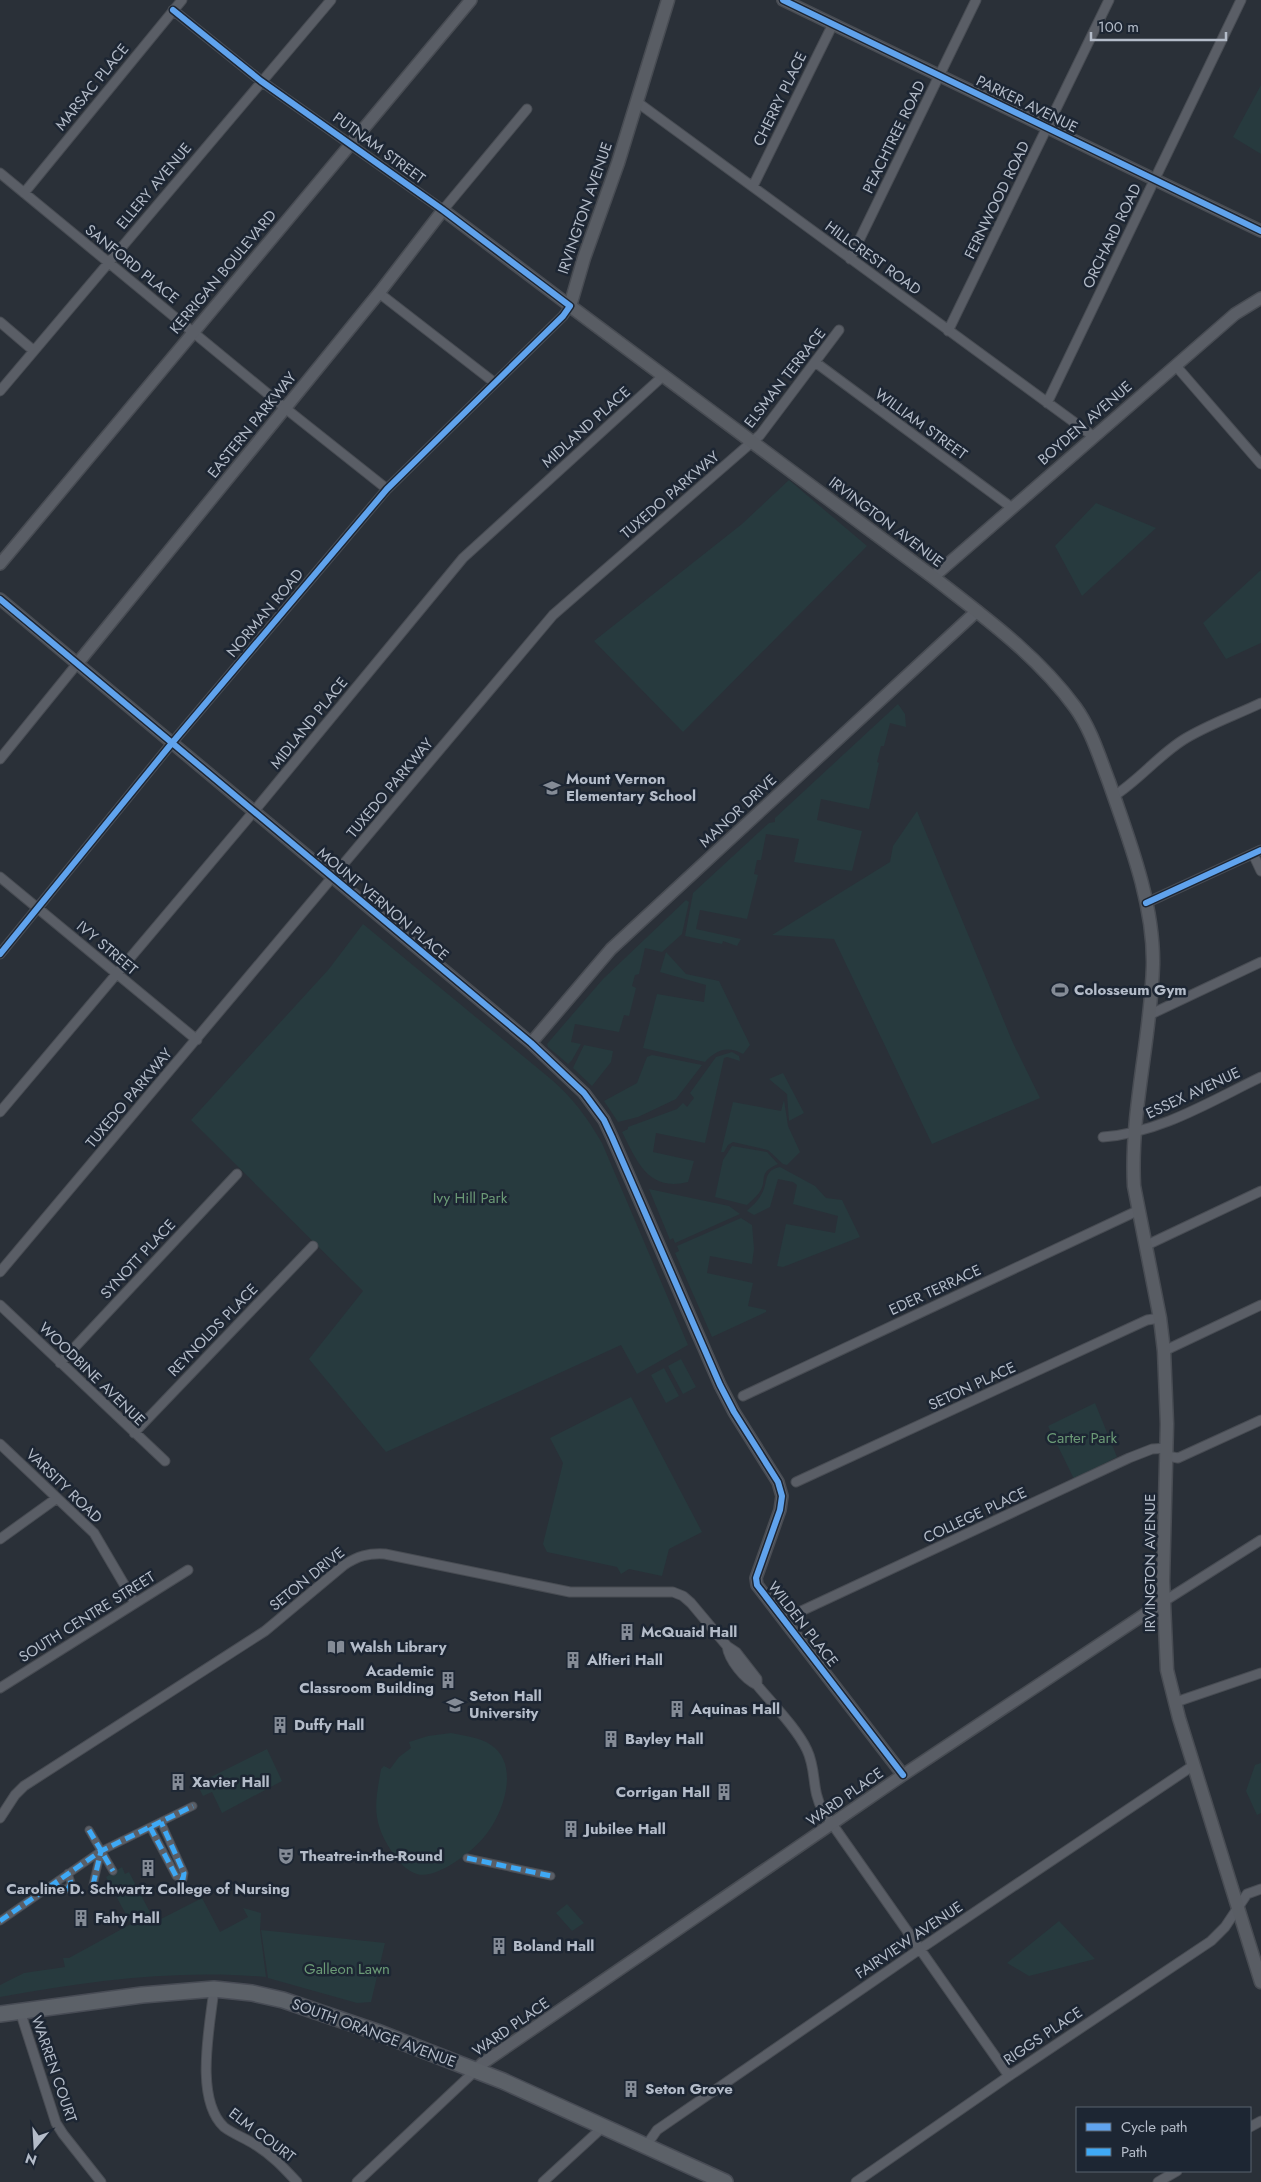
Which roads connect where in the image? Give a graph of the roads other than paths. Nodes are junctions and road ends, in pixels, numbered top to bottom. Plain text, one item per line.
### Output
1 (182, 0) edge
2 (331, 0) edge
3 (471, 0) edge
4 (668, 0) edge
5 (783, 0) edge
6 (976, 0) edge
7 (1109, 0) edge
8 (1237, 2) edge
9 (173, 10) junction
10 (832, 24) junction
11 (939, 76) junction
12 (261, 81) junction
13 (637, 102) junction
14 (527, 109) dead end
15 (1047, 128) junction
16 (350, 142) junction
17 (0, 173) edge
18 (1155, 179) junction
19 (753, 186) junction
20 (24, 192) junction
21 (443, 210) junction
22 (1261, 231) edge
23 (850, 259) junction
24 (108, 262) junction
25 (379, 293) junction
26 (1261, 298) edge
27 (570, 306) junction
28 (0, 322) edge
29 (839, 330) dead end
30 (948, 331) junction
31 (193, 332) junction
32 (34, 350) junction
33 (815, 362) junction
34 (1176, 366) junction
35 (663, 376) junction
36 (495, 383) junction
37 (0, 391) edge
38 (1046, 402) junction
39 (285, 408) junction
40 (1093, 436) junction
41 (752, 442) junction
42 (1261, 464) edge
43 (387, 489) junction
44 (1012, 507) junction
45 (0, 564) edge
46 (933, 577) junction
47 (0, 599) edge
48 (977, 611) junction
49 (77, 664) junction
50 (1261, 703) edge
51 (172, 743) junction
52 (0, 759) edge
53 (1114, 796) junction
54 (254, 812) junction
55 (1257, 852) edge
56 (1261, 871) edge
57 (0, 877) edge
58 (333, 878) junction
59 (1146, 903) junction
60 (37, 908) junction
61 (0, 954) edge
62 (1261, 962) edge
63 (117, 974) junction
64 (1149, 1015) junction
65 (196, 1040) junction
66 (530, 1043) junction
67 (1261, 1077) edge
68 (0, 1112) edge
69 (1136, 1133) junction
70 (1104, 1137) dead end
71 (237, 1174) dead end
72 (1261, 1191) edge
73 (1138, 1210) junction
74 (1147, 1245) junction
75 (313, 1246) dead end
76 (0, 1272) edge
77 (677, 1284) joint
78 (1261, 1305) edge
79 (0, 1306) edge
80 (1160, 1318) junction
81 (1164, 1351) junction
82 (60, 1363) junction
83 (743, 1396) dead end
84 (1261, 1420) edge
85 (134, 1433) junction
86 (0, 1444) edge
87 (1167, 1452) junction
88 (165, 1461) dead end
89 (796, 1482) dead end
90 (57, 1498) junction
91 (0, 1539) edge
92 (1261, 1540) edge
93 (188, 1570) dead end
94 (1163, 1602) junction
95 (135, 1603) junction
96 (797, 1613) dead end
97 (1261, 1672) edge
98 (0, 1688) edge
99 (1176, 1702) junction
100 (1194, 1765) junction
101 (903, 1775) junction
102 (193, 1806) dead end
103 (0, 1818) edge
104 (161, 1822) junction
105 (832, 1824) junction
106 (150, 1827) junction
107 (89, 1830) dead end
108 (101, 1851) junction
109 (467, 1858) dead end
110 (113, 1871) dead end
111 (68, 1874) junction
112 (551, 1876) dead end
113 (55, 1883) junction
114 (93, 1885) dead end
115 (1261, 1889) edge
116 (1237, 1907) junction
117 (0, 1921) edge
118 (920, 1949) junction
119 (1261, 1982) edge
120 (214, 1989) junction
121 (20, 2011) junction
122 (0, 2014) edge
123 (476, 2070) junction
124 (1009, 2076) junction
125 (604, 2126) junction
126 (646, 2146) junction
127 (1175, 2172) edge
128 (101, 2182) edge
129 (297, 2182) edge
130 (357, 2182) edge
131 (543, 2182) edge
132 (725, 2182) edge
133 (856, 2182) edge
134 (1158, 2182) edge

1 - 9 street, MARSAC PLACE
2 - 12 street, ELLERY AVENUE
3 - 16 street, KERRIGAN BOULEVARD
4 - 13 main road, IRVINGTON AVENUE
5 - 10 street, PARKER AVENUE
6 - 11 street, PEACHTREE ROAD
7 - 15 street, FERNWOOD ROAD
8 - 18 street, ORCHARD ROAD
9 - 12 street, PUTNAM STREET
9 - 20 street, MARSAC PLACE
10 - 11 street, PARKER AVENUE
10 - 19 street, CHERRY PLACE
11 - 15 street, PARKER AVENUE
11 - 23 street, PEACHTREE ROAD
12 - 16 street, PUTNAM STREET
12 - 24 street, ELLERY AVENUE
13 - 19 street, HILLCREST ROAD
13 - 27 main road, IRVINGTON AVENUE
14 - 21 street, EASTERN PARKWAY
15 - 18 street, PARKER AVENUE
15 - 30 street, FERNWOOD ROAD
16 - 21 street, PUTNAM STREET
16 - 31 street, KERRIGAN BOULEVARD
17 - 20 street, SANFORD PLACE
18 - 22 street, PARKER AVENUE
18 - 38 street, ORCHARD ROAD
19 - 23 street, HILLCREST ROAD
20 - 24 street, SANFORD PLACE
21 - 25 street, EASTERN PARKWAY
21 - 27 street, PUTNAM STREET
23 - 30 street, HILLCREST ROAD
24 - 31 street, SANFORD PLACE
24 - 32 street, ELLERY AVENUE
25 - 36 street
25 - 39 street, EASTERN PARKWAY
26 - 34 street, BOYDEN AVENUE
27 - 35 main road, IRVINGTON AVENUE
27 - 36 street, NORMAN ROAD
28 - 32 street
29 - 33 street, ELSMAN TERRACE
30 - 38 street, HILLCREST ROAD
31 - 39 street, SANFORD PLACE
31 - 45 street, KERRIGAN BOULEVARD
32 - 37 street, ELLERY AVENUE
33 - 41 street, ELSMAN TERRACE
33 - 44 street, WILLIAM STREET
34 - 40 street, BOYDEN AVENUE
34 - 42 street
35 - 41 main road, IRVINGTON AVENUE
35 - 54 street, MIDLAND PLACE
36 - 43 street, NORMAN ROAD
38 - 40 street, HILLCREST ROAD
39 - 43 street, SANFORD PLACE
39 - 49 street, EASTERN PARKWAY
40 - 44 street, BOYDEN AVENUE
41 - 46 main road, IRVINGTON AVENUE
41 - 58 street, TUXEDO PARKWAY
43 - 51 street, NORMAN ROAD
44 - 46 street, BOYDEN AVENUE
46 - 48 main road, IRVINGTON AVENUE
47 - 49 street, MOUNT VERNON PLACE
48 - 53 main road, IRVINGTON AVENUE
48 - 66 street, MANOR DRIVE
49 - 51 street, MOUNT VERNON PLACE
49 - 52 street, EASTERN PARKWAY
50 - 53 street
51 - 54 street, MOUNT VERNON PLACE
51 - 60 street, NORMAN ROAD
53 - 59 main road, IRVINGTON AVENUE
54 - 58 street, MOUNT VERNON PLACE
54 - 63 street, MIDLAND PLACE
55 - 56 street
55 - 59 street
57 - 60 street, IVY STREET
58 - 65 street, TUXEDO PARKWAY
58 - 66 street, MOUNT VERNON PLACE
59 - 64 main road, IRVINGTON AVENUE
60 - 61 street, NORMAN ROAD
60 - 63 street, IVY STREET
62 - 64 street
63 - 65 street, IVY STREET
63 - 68 street, MIDLAND PLACE
64 - 69 main road, IRVINGTON AVENUE
65 - 76 street, TUXEDO PARKWAY
66 - 77 street, MOUNT VERNON PLACE
67 - 69 street, ESSEX AVENUE
69 - 70 street
69 - 73 main road, IRVINGTON AVENUE
71 - 82 street, SYNOTT PLACE
72 - 74 street
73 - 74 main road, IRVINGTON AVENUE
73 - 83 street, EDER TERRACE
74 - 80 main road, IRVINGTON AVENUE
75 - 85 street, REYNOLDS PLACE
77 - 101 street, WILDEN PLACE
78 - 81 street
79 - 82 street, WOODBINE AVENUE
80 - 81 main road, IRVINGTON AVENUE
80 - 89 street, SETON PLACE
81 - 87 main road, IRVINGTON AVENUE
82 - 85 street, WOODBINE AVENUE
84 - 87 street, COLLEGE PLACE
85 - 88 street, WOODBINE AVENUE
86 - 90 street, VARSITY ROAD
87 - 94 main road, IRVINGTON AVENUE
87 - 96 street, COLLEGE PLACE
90 - 91 street
90 - 95 street, VARSITY ROAD
92 - 94 street, WARD PLACE
93 - 95 street, SOUTH CENTRE STREET
94 - 99 main road, IRVINGTON AVENUE
94 - 101 street, WARD PLACE
95 - 98 street, SOUTH CENTRE STREET
97 - 99 street
99 - 100 main road, IRVINGTON AVENUE
100 - 116 main road, IRVINGTON AVENUE
100 - 118 street, FAIRVIEW AVENUE
101 - 105 street, WARD PLACE
102 - 104 street
103 - 105 street, SETON DRIVE
104 - 106 street
104 - 106 street
105 - 118 street, SETON DRIVE
105 - 123 street, WARD PLACE
106 - 108 street
107 - 108 street
108 - 110 street
108 - 111 street
108 - 114 street
109 - 112 street
111 - 113 street
111 - 113 street
113 - 117 street
115 - 116 street, RIGGS PLACE
116 - 119 main road, IRVINGTON AVENUE
116 - 124 street, RIGGS PLACE
118 - 124 street, SETON DRIVE
118 - 126 street, FAIRVIEW AVENUE
120 - 121 main road, SOUTH ORANGE AVENUE
120 - 123 main road, SOUTH ORANGE AVENUE
120 - 129 street, ELM COURT
121 - 122 main road, SOUTH ORANGE AVENUE
121 - 128 street, WARREN COURT
123 - 125 main road, SOUTH ORANGE AVENUE
123 - 130 street
124 - 133 street, RIGGS PLACE
125 - 126 main road, SOUTH ORANGE AVENUE
125 - 131 street
126 - 132 main road, SOUTH ORANGE AVENUE
127 - 134 street

